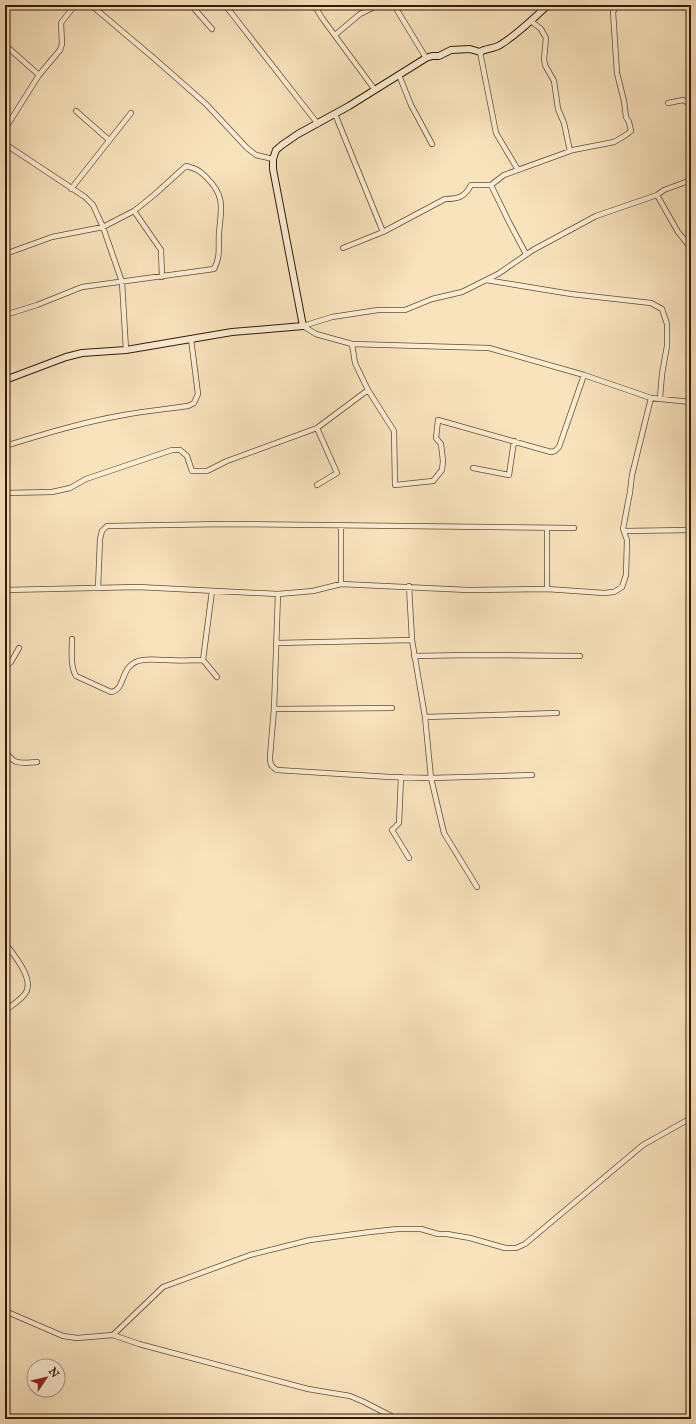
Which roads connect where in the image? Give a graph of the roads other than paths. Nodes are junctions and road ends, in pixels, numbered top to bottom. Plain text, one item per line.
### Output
1 (75, 5) edge
2 (91, 5) edge
3 (191, 5) edge
4 (225, 5) edge
5 (314, 5) edge
6 (378, 5) edge
7 (394, 5) edge
8 (548, 5) edge
9 (617, 5) edge
10 (531, 21) junction
11 (212, 28) dead end
12 (335, 35) junction
13 (5, 45) edge
14 (480, 52) junction
15 (426, 58) junction
16 (399, 75) junction
17 (39, 76) junction
18 (375, 90) junction
19 (668, 102) dead end
20 (690, 102) edge
21 (76, 111) dead end
22 (131, 113) dead end
23 (334, 114) junction
24 (318, 124) junction
25 (5, 129) edge
26 (110, 140) junction
27 (5, 144) edge
28 (432, 144) dead end
29 (570, 151) junction
30 (273, 159) junction
31 (518, 170) junction
32 (691, 180) edge
33 (491, 185) junction
34 (71, 188) junction
35 (657, 194) junction
36 (134, 211) junction
37 (103, 227) junction
38 (383, 232) junction
39 (343, 248) dead end
40 (691, 248) edge
41 (5, 254) edge
42 (526, 254) junction
43 (162, 277) junction
44 (486, 280) junction
45 (122, 282) junction
46 (5, 314) edge
47 (303, 326) junction
48 (191, 339) junction
49 (352, 344) junction
50 (126, 350) junction
51 (584, 375) junction
52 (5, 380) edge
53 (368, 390) junction
54 (651, 398) junction
55 (660, 398) junction
56 (691, 402) edge
57 (317, 428) junction
58 (514, 441) junction
59 (5, 446) edge
60 (473, 468) dead end
61 (317, 485) dead end
62 (5, 493) edge
63 (340, 526) junction
64 (547, 528) junction
65 (574, 528) dead end
66 (691, 530) edge
67 (624, 531) junction
68 (342, 584) junction
69 (409, 586) junction
70 (98, 588) junction
71 (547, 589) junction
72 (5, 590) edge
73 (212, 591) junction
74 (278, 594) junction
75 (72, 639) dead end
76 (412, 640) junction
77 (277, 643) junction
78 (19, 648) dead end
79 (414, 656) junction
80 (580, 656) dead end
81 (203, 660) junction
82 (5, 667) edge
83 (217, 677) dead end
84 (392, 708) dead end
85 (274, 709) junction
86 (557, 713) dead end
87 (425, 717) junction
88 (5, 750) edge
89 (37, 762) dead end
90 (532, 775) dead end
91 (401, 777) junction
92 (432, 778) junction
93 (408, 858) dead end
94 (477, 887) dead end
95 (5, 943) edge
96 (10, 950) junction
97 (5, 954) edge
98 (5, 1011) edge
99 (691, 1118) edge
100 (5, 1311) edge
101 (113, 1335) junction
102 (397, 1419) edge

1 - 17 street
2 - 30 street
3 - 11 street
4 - 24 street
5 - 12 street
6 - 12 street
7 - 15 street
8 - 10 street
9 - 29 street
10 - 14 street
10 - 29 street
12 - 18 street
13 - 17 street
14 - 15 street
14 - 31 street
15 - 16 street
16 - 18 street
16 - 28 street
17 - 25 street
18 - 23 street
19 - 20 street
21 - 26 street
22 - 26 street
23 - 24 street
23 - 38 street
24 - 30 street
26 - 34 street
27 - 34 street
29 - 31 street
30 - 47 street
31 - 33 street
32 - 35 street
33 - 38 street
33 - 42 street
34 - 37 street
35 - 40 street
35 - 42 street
36 - 37 street
36 - 43 street
36 - 43 street
37 - 41 street
37 - 45 street
38 - 39 street
42 - 44 street
43 - 45 street
44 - 47 street
44 - 55 street
45 - 46 street
45 - 50 street
47 - 48 street
47 - 49 street
48 - 50 street
48 - 59 street
49 - 51 street
49 - 53 street
50 - 52 street
51 - 54 street
51 - 58 street
53 - 57 street
53 - 58 street
54 - 55 street
54 - 67 street
55 - 56 street
57 - 61 street
57 - 62 street
58 - 60 street
63 - 64 street
63 - 68 street
63 - 70 street
64 - 65 street
64 - 71 street
66 - 67 street
67 - 71 street
68 - 69 street
68 - 74 street
69 - 71 street
69 - 76 street
70 - 72 street
70 - 73 street
73 - 74 street
73 - 81 street
74 - 77 street
75 - 81 street
76 - 77 street
76 - 79 street
77 - 85 street
78 - 82 street
79 - 80 street
79 - 87 street
81 - 83 street
84 - 85 street
85 - 91 street
86 - 87 street
87 - 92 street
88 - 89 street
90 - 92 street
91 - 92 street
91 - 93 street
92 - 94 street
95 - 96 street
96 - 97 street
96 - 98 street
99 - 101 street
100 - 101 street
101 - 102 street

